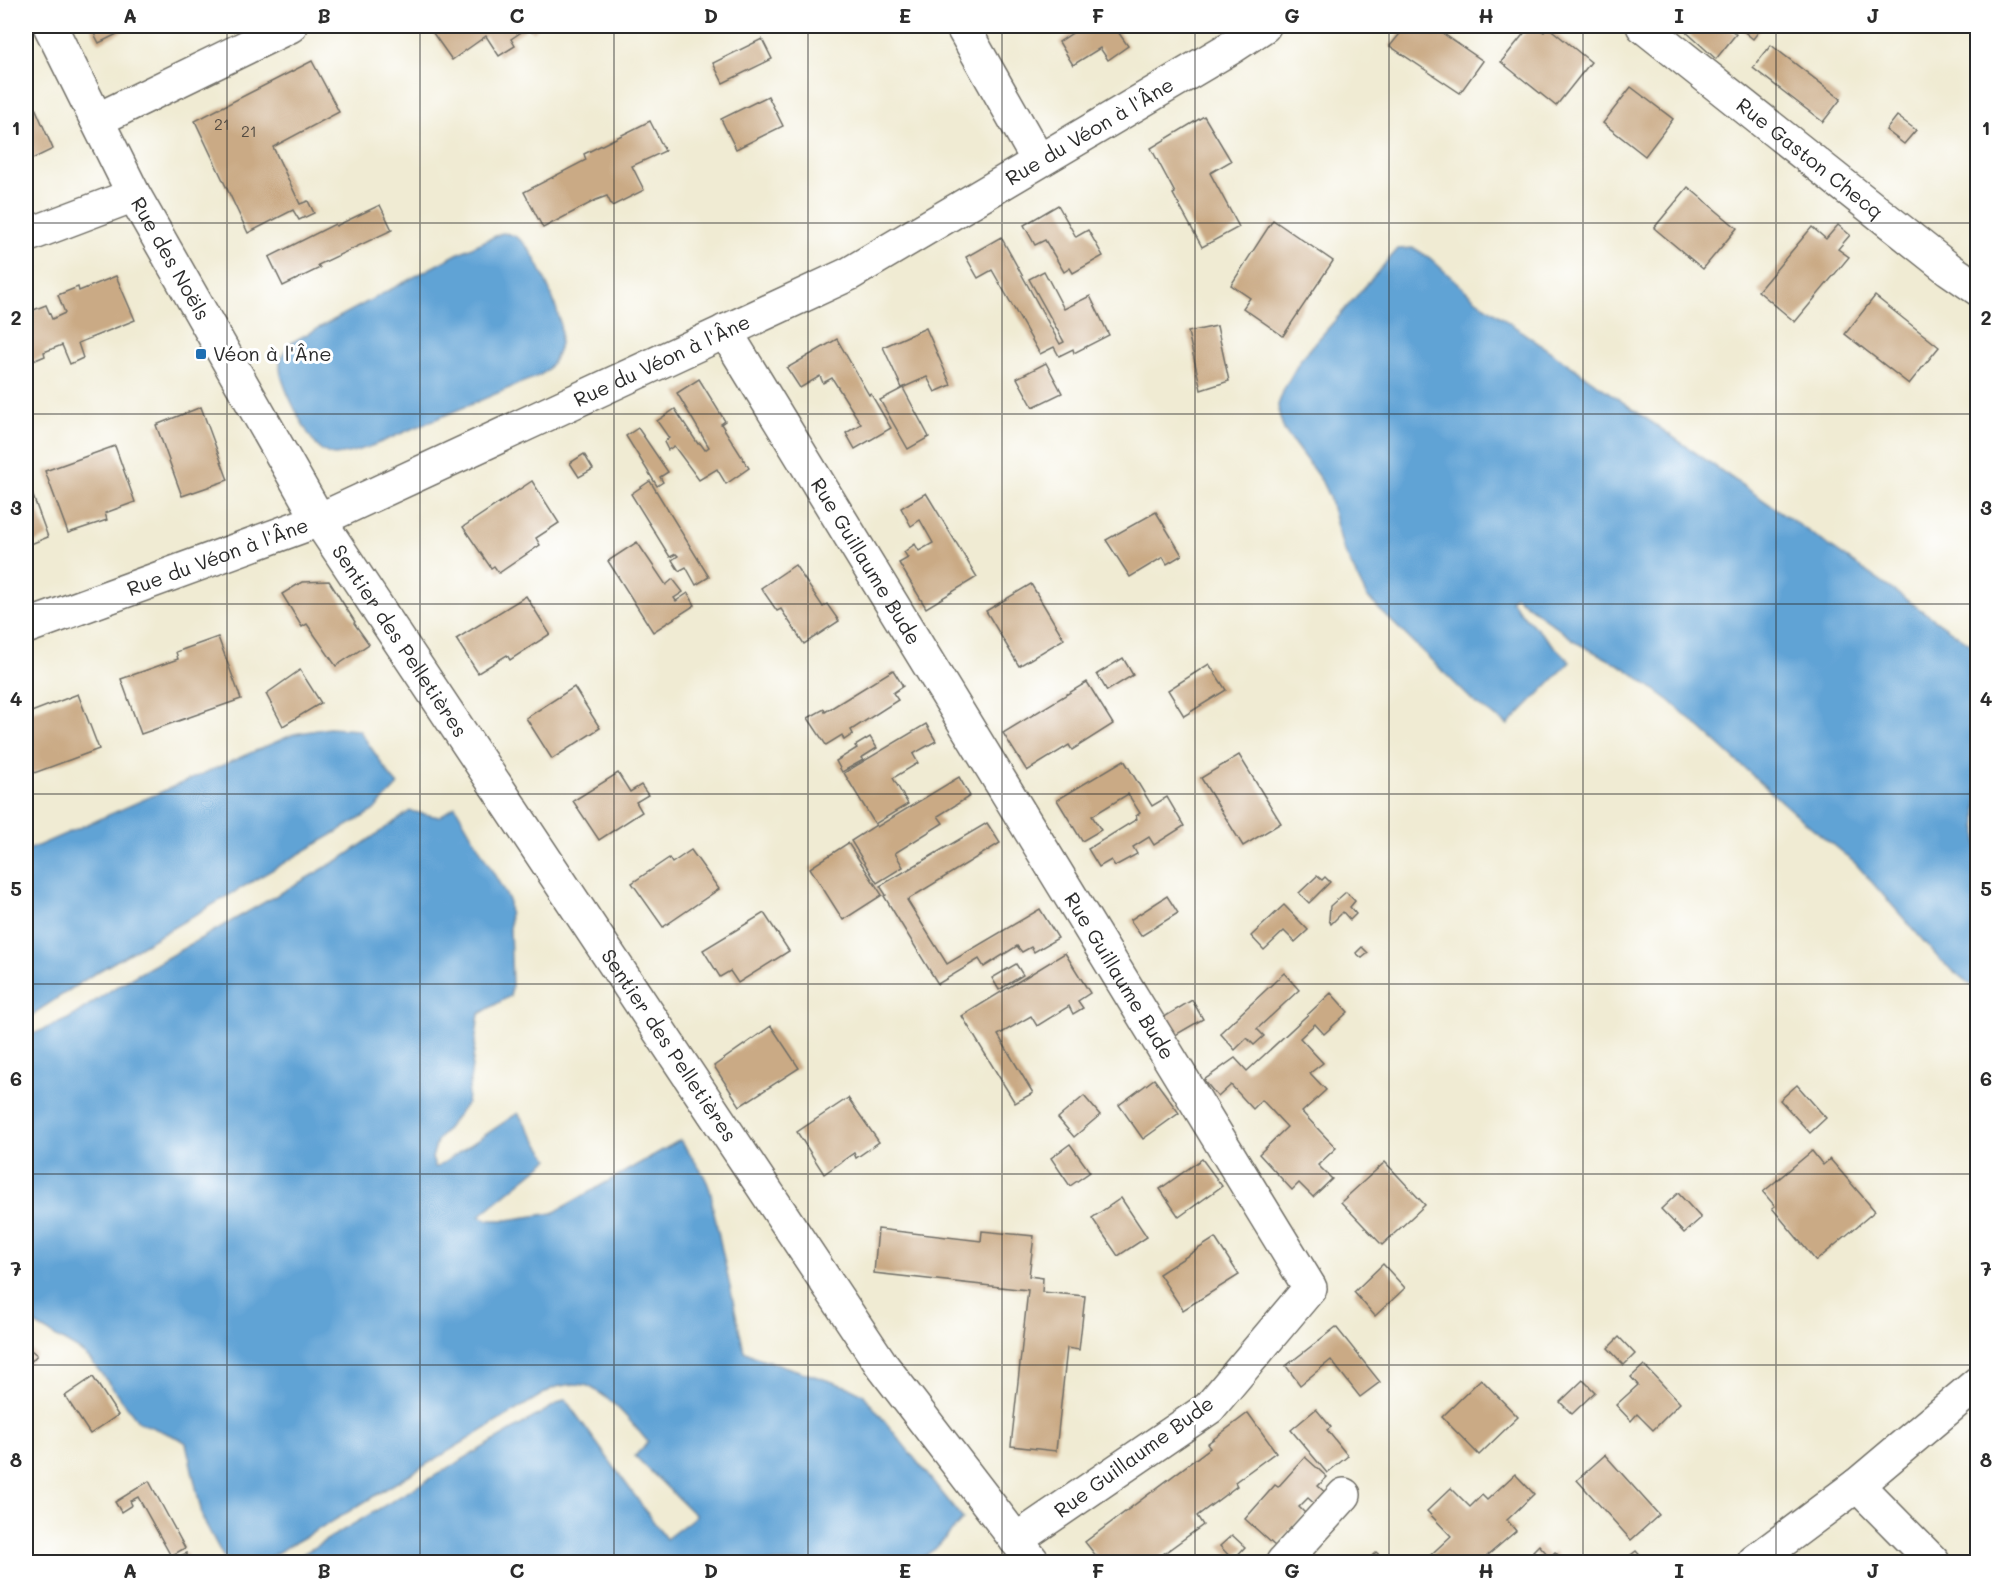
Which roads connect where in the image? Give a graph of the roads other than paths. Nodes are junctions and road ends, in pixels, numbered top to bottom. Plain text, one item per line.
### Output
1 (50, 26) edge
2 (290, 26) edge
3 (962, 26) edge
4 (1264, 26) edge
5 (1643, 26) edge
6 (97, 120) junction
7 (1038, 160) junction
8 (134, 195) junction
9 (26, 236) edge
10 (1977, 289) edge
11 (725, 331) junction
12 (319, 520) junction
13 (26, 627) edge
14 (1977, 1383) edge
15 (1857, 1485) junction
16 (1344, 1495) dead end
17 (1024, 1551) edge
18 (1283, 1563) edge
19 (1754, 1563) edge
20 (1933, 1563) edge

1 - 6 street, Rue des Noëls
2 - 6 street
3 - 7 street
4 - 7 street, Rue du Véon à l'Âne
5 - 10 street, Rue Gaston Checq
6 - 8 street, Rue des Noëls
7 - 11 street, Rue du Véon à l'Âne
8 - 9 street
8 - 12 street, Rue des Noëls
11 - 12 street, Rue du Véon à l'Âne
11 - 17 street, Rue Guillaume Bude
12 - 13 street, Rue du Véon à l'Âne
12 - 17 street, Sentier des Pelletières
14 - 15 street
15 - 19 street
15 - 20 street
16 - 18 street

